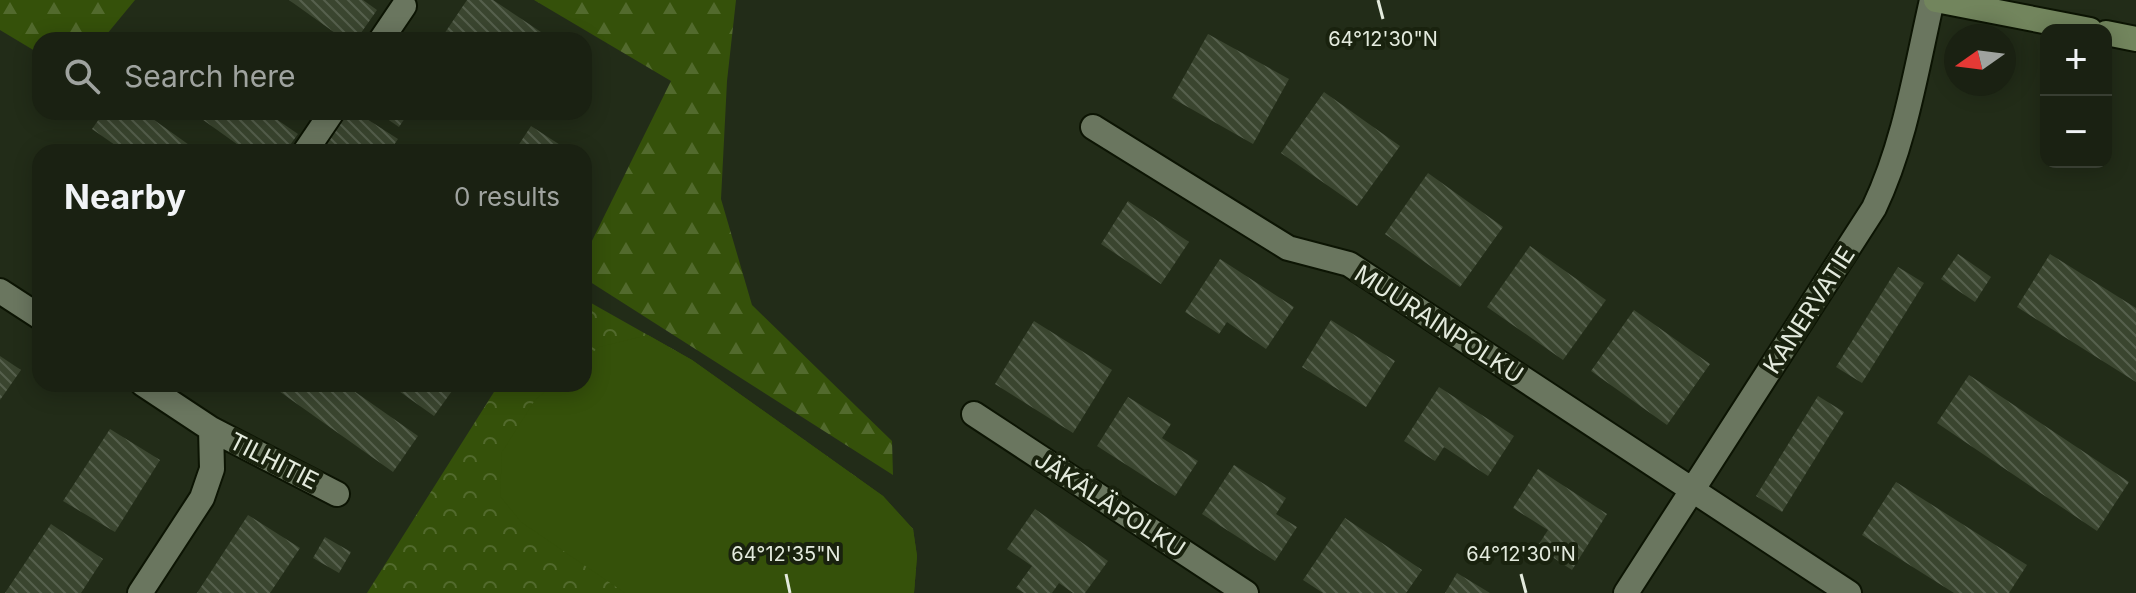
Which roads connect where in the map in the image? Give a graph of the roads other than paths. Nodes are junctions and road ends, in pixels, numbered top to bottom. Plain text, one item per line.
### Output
1 (1934, 0) edge
2 (404, 6) dead end
3 (2059, 24) edge
4 (386, 32) edge
5 (2112, 34) edge
6 (2136, 39) edge
7 (327, 120) edge
8 (1093, 127) dead end
9 (310, 144) edge
10 (0, 291) edge
11 (32, 312) edge
12 (156, 392) edge
13 (974, 414) dead end
14 (211, 429) junction
15 (1694, 490) junction
16 (337, 494) dead end
17 (140, 593) edge
18 (1246, 593) edge
19 (1626, 593) edge
20 (1849, 593) edge

1 - 3 street
1 - 15 street, KANERVATIE
2 - 4 street
5 - 6 street
7 - 9 street
8 - 15 street, MUURAINPOLKU
10 - 11 street
12 - 14 street, TILHITIE
13 - 18 street, JÄKÄLÄPOLKU
14 - 16 street, TILHITIE
14 - 17 street, TILHITIE
15 - 19 street, KANERVATIE
15 - 20 street, MUURAINPOLKU

